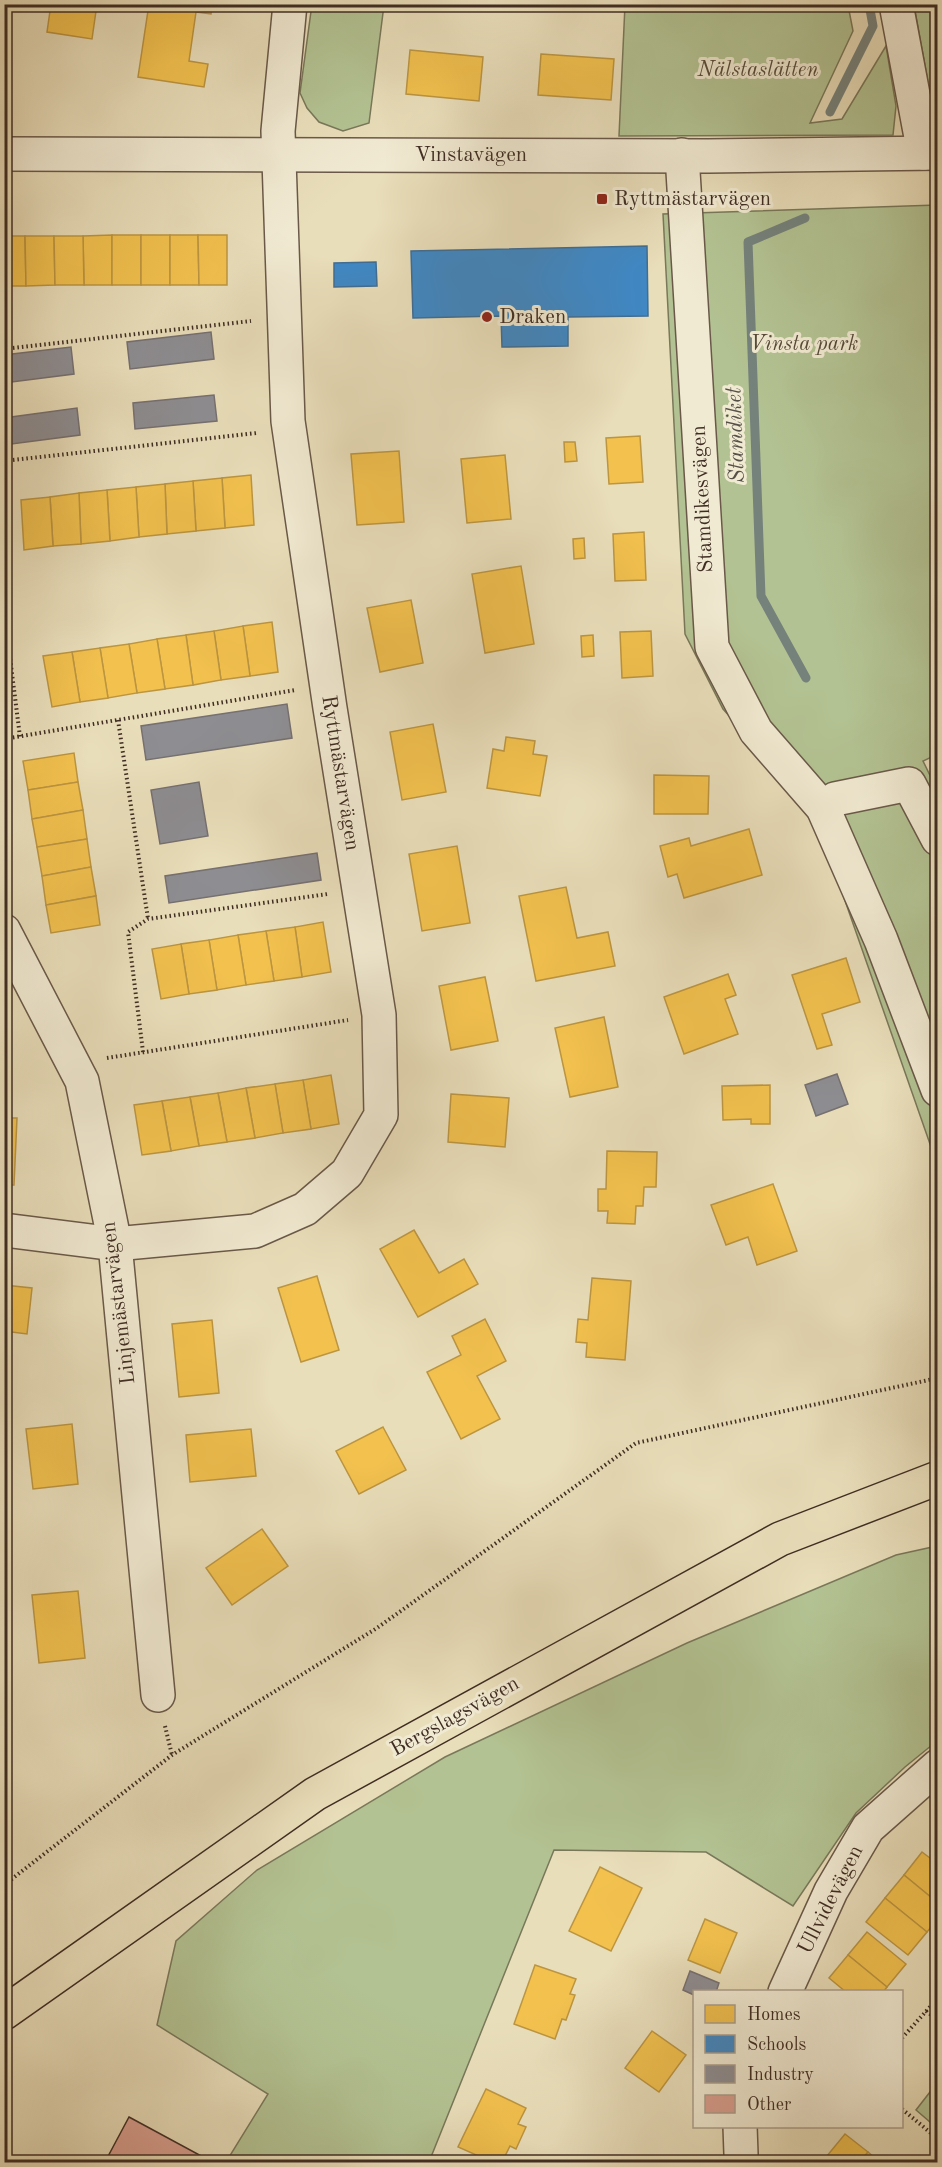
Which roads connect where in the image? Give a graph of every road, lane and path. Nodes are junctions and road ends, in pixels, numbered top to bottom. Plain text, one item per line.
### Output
1 (290, 4) edge
2 (896, 4) edge
3 (931, 153) edge
4 (4, 154) edge
5 (279, 155) junction
6 (682, 156) junction
7 (285, 318) junction
8 (4, 348) edge
9 (290, 429) junction
10 (4, 461) edge
11 (4, 610) edge
12 (326, 685) junction
13 (118, 720) junction
14 (20, 737) junction
15 (4, 739) edge
16 (823, 808) junction
17 (938, 838) edge
18 (359, 890) junction
19 (148, 919) junction
20 (4, 931) edge
21 (379, 1015) junction
22 (143, 1052) junction
23 (73, 1063) junction
24 (938, 1090) edge
25 (4, 1230) edge
26 (115, 1244) junction
27 (938, 1378) edge
28 (938, 1478) edge
29 (158, 1695) dead end
30 (938, 1766) edge
31 (4, 1886) edge
32 (786, 1990) edge
33 (938, 1998) edge
34 (926, 2010) junction
35 (4, 2013) edge
36 (938, 2020) edge
37 (903, 2037) edge
38 (903, 2110) edge
39 (938, 2139) edge

1 - 5 street, Ryttmästarvägen
2 - 3 street
3 - 6 street, Vinstavägen
4 - 5 street, Vinstavägen
5 - 6 street, Vinstavägen
5 - 7 street, Ryttmästarvägen
6 - 16 street, Stamdikesvägen
7 - 8 path
7 - 9 street, Ryttmästarvägen
9 - 10 path
9 - 12 street, Ryttmästarvägen
11 - 14 path
12 - 13 path
12 - 18 street, Ryttmästarvägen
13 - 14 path
13 - 19 path
14 - 15 path
16 - 17 street
16 - 24 street, Stamdikesvägen
18 - 19 path
18 - 21 street, Ryttmästarvägen
19 - 22 path
20 - 23 street, Linjemästarvägen
21 - 22 path
21 - 26 street, Ryttmästarvägen
22 - 23 path
23 - 26 street, Linjemästarvägen
25 - 26 street, Ryttmästarvägen
26 - 29 street, Linjemästarvägen
27 - 31 path
28 - 35 main road, Bergslagsvägen
30 - 32 street, Ullvidevägen
33 - 34 path
34 - 36 path
34 - 37 path
38 - 39 path

